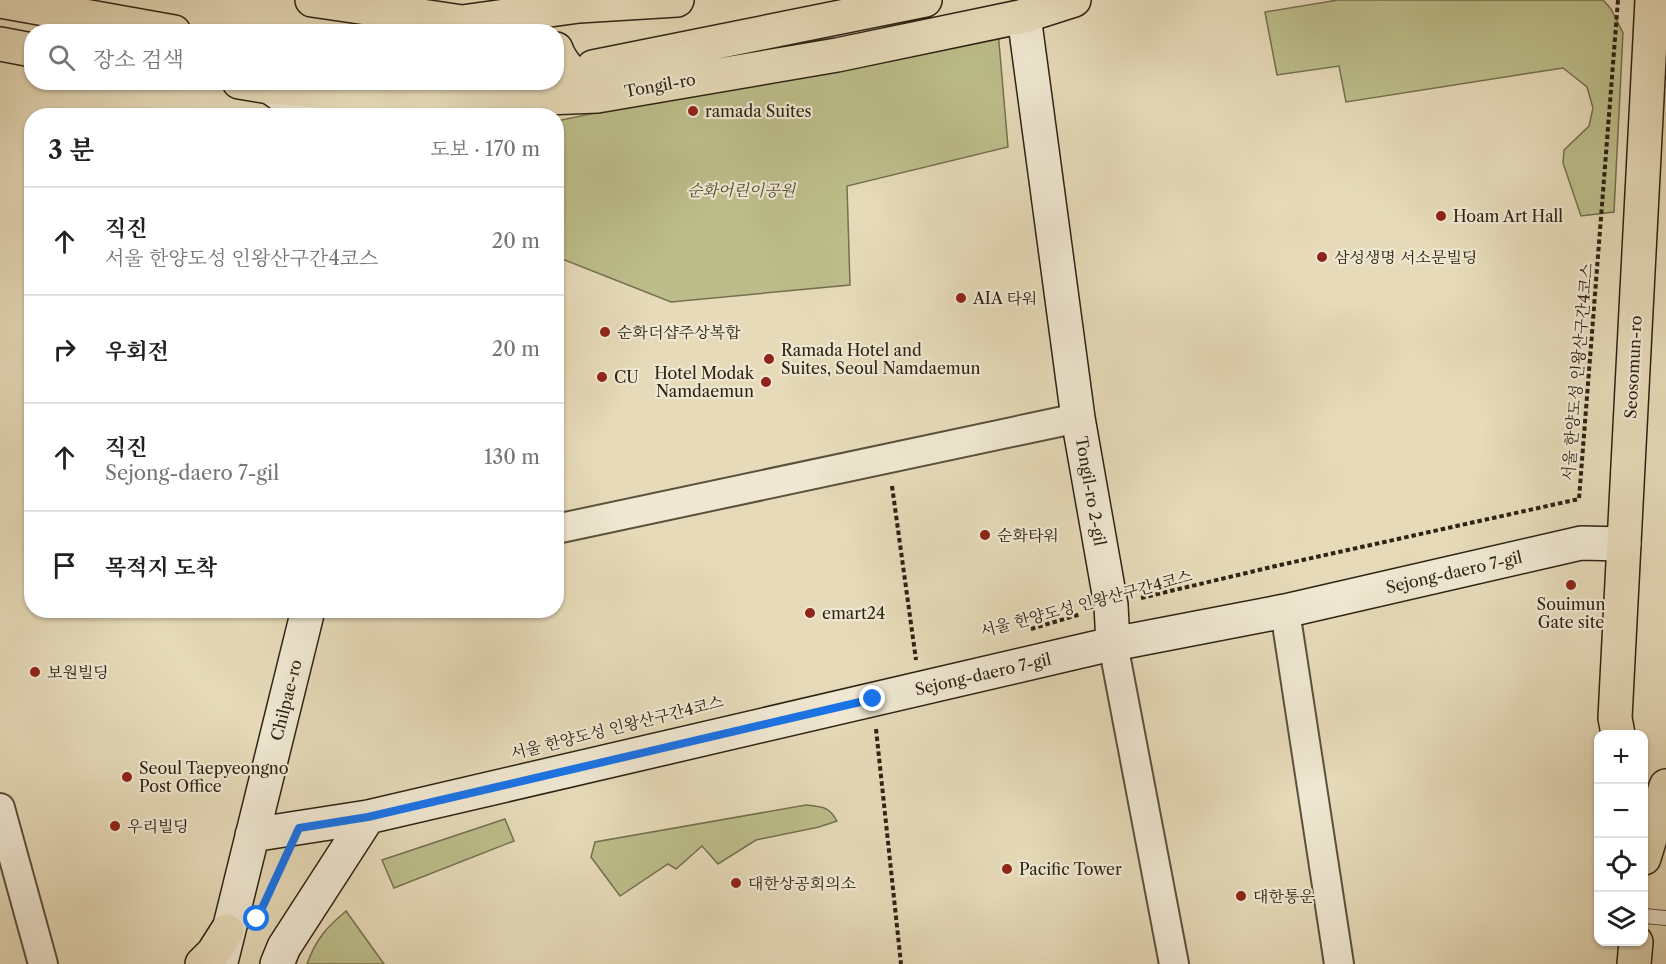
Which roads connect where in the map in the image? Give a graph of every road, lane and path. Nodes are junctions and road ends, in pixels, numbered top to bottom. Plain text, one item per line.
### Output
1 (312, 0) edge
2 (677, 0) edge
3 (925, 0) edge
4 (1074, 0) edge
5 (1618, 0) edge
6 (1652, 0) edge
7 (0, 1) edge
8 (579, 6) junction
9 (1024, 16) junction
10 (463, 18) edge
11 (129, 24) edge
12 (559, 24) edge
13 (0, 44) edge
14 (24, 48) edge
15 (564, 64) edge
16 (595, 81) junction
17 (564, 85) edge
18 (264, 90) edge
19 (317, 90) edge
20 (522, 90) edge
21 (441, 100) edge
22 (297, 108) edge
23 (1078, 418) junction
24 (888, 458) junction
25 (564, 527) edge
26 (1624, 544) junction
27 (1111, 605) junction
28 (1285, 611) junction
29 (306, 618) edge
30 (1031, 629) dead end
31 (1113, 644) junction
32 (920, 688) junction
33 (873, 699) junction
34 (1617, 730) edge
35 (1666, 786) edge
36 (0, 808) edge
37 (368, 817) junction
38 (299, 828) junction
39 (252, 835) junction
40 (1648, 845) edge
41 (271, 889) dead end
42 (1648, 916) edge
43 (1666, 918) edge
44 (228, 931) junction
45 (1636, 946) edge
46 (43, 964) edge
47 (202, 964) edge
48 (221, 964) edge
49 (277, 964) edge
50 (900, 964) edge
51 (1174, 964) edge
52 (1339, 964) edge
53 (1634, 964) edge

1 - 10 main road
2 - 8 main road
3 - 16 main road, Tongil-ro
4 - 9 main road, Tongil-ro
5 - 27 path, 서울 한양도성 인왕산구간4코스
6 - 26 main road, Seosomun-ro
7 - 11 main road
8 - 10 main road
8 - 12 main road
9 - 16 main road, Tongil-ro
9 - 23 street, Tongil-ro 2-gil
13 - 14 main road
15 - 16 main road
16 - 17 main road, Tongil-ro
18 - 22 street
19 - 21 main road, Tongil-ro
20 - 21 main road, Tongil-ro
23 - 24 street
23 - 27 street, Tongil-ro 2-gil
24 - 25 street
24 - 32 path
26 - 28 street, Sejong-daero 7-gil
26 - 34 main road, Seosomun-ro
27 - 30 path, 서울 한양도성 인왕산구간4코스
27 - 31 street, Tongil-ro 2-gil
28 - 31 street, Sejong-daero 7-gil
28 - 52 street
29 - 39 street, Chilpae-ro
31 - 32 street, Sejong-daero 7-gil
31 - 51 street, Tongil-ro 2-gil
32 - 33 street, Sejong-daero 7-gil
33 - 37 street, Sejong-daero 7-gil
33 - 50 path
35 - 40 main road
36 - 46 street
37 - 38 street, Sejong-daero 7-gil
37 - 49 street
38 - 39 street, Sejong-daero 7-gil
38 - 41 path
39 - 44 street, Chilpae-ro
42 - 43 lane
44 - 47 main road
44 - 48 street, Chilpae-ro
45 - 53 main road

